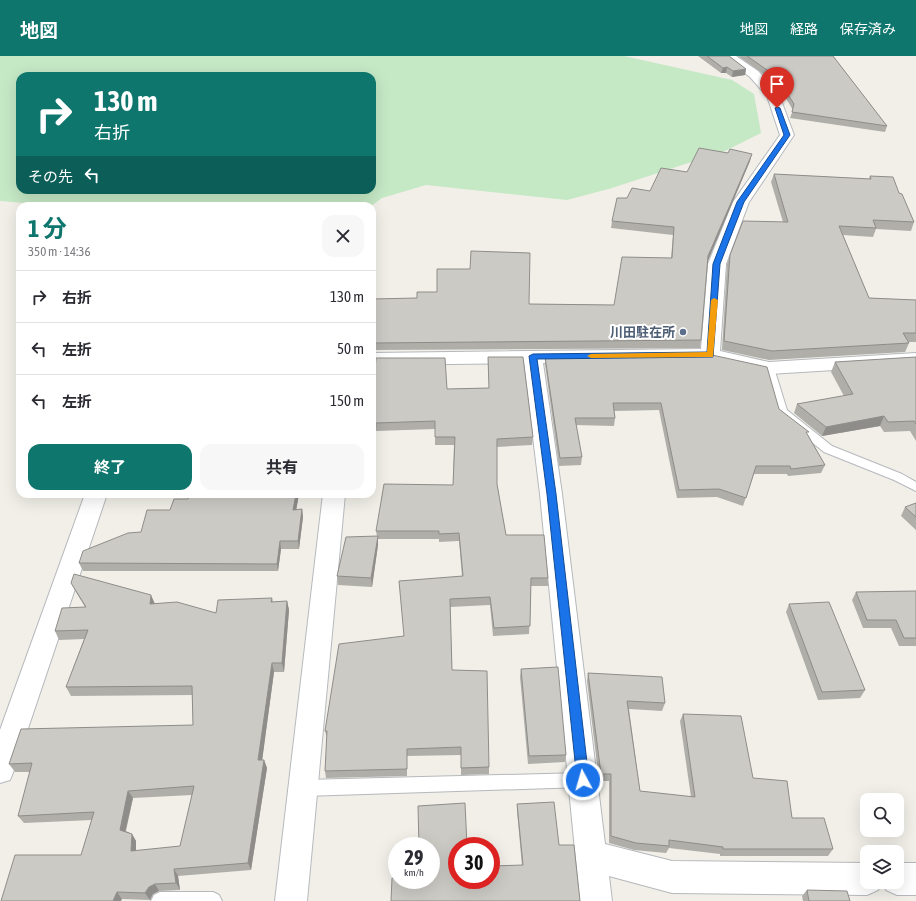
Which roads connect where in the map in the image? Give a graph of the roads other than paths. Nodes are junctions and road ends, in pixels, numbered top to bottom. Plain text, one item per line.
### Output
1 (728, 56) edge
2 (710, 355) junction
3 (533, 356) junction
4 (376, 359) edge
5 (916, 360) edge
6 (769, 368) junction
7 (916, 488) edge
8 (95, 498) edge
9 (334, 498) edge
10 (0, 770) edge
11 (583, 780) junction
12 (304, 788) junction
13 (591, 856) junction
14 (860, 879) edge
15 (904, 879) edge
16 (916, 879) edge
17 (160, 901) edge
18 (213, 901) edge
19 (291, 901) edge
20 (596, 901) edge

1 - 2 street
2 - 3 street
2 - 6 street
3 - 4 street
3 - 11 street
5 - 6 street
6 - 7 lane
8 - 10 street
9 - 12 street
11 - 12 lane
11 - 13 street
12 - 19 street
13 - 14 street
13 - 20 street
15 - 16 street
17 - 18 lane

